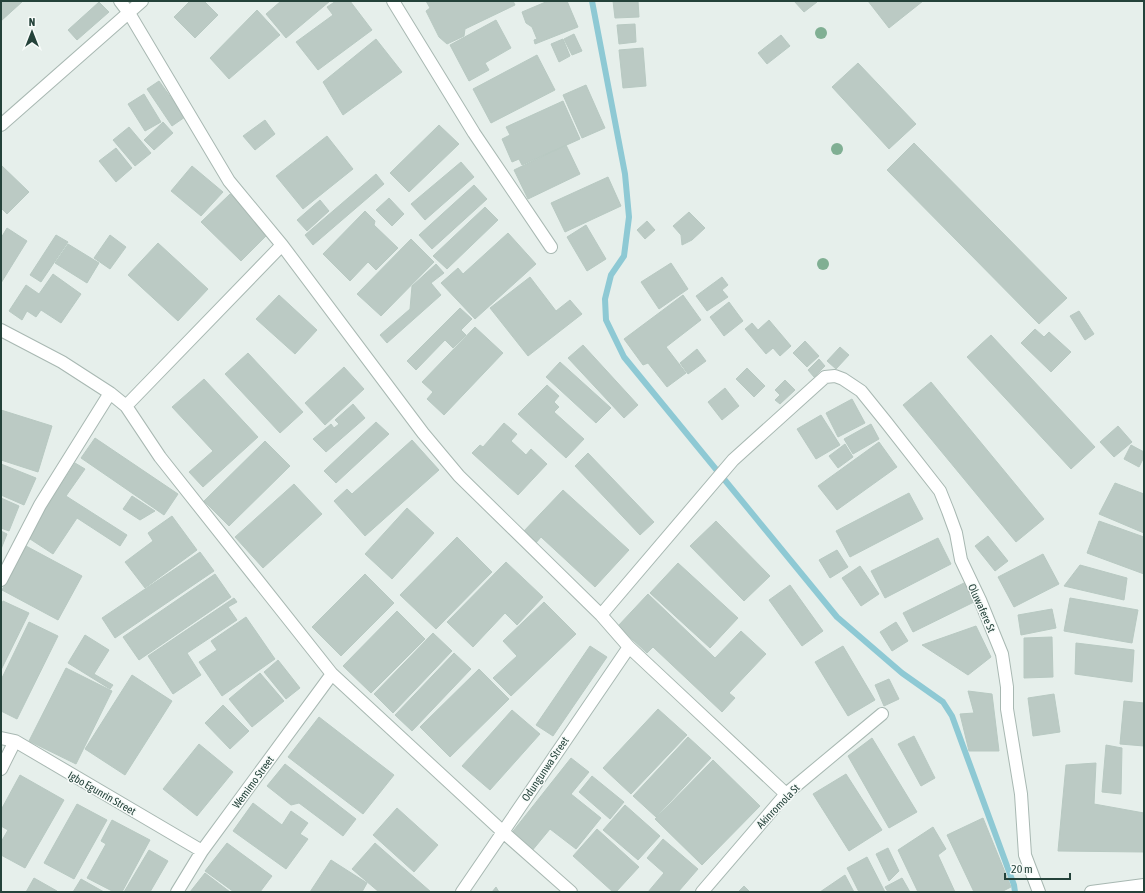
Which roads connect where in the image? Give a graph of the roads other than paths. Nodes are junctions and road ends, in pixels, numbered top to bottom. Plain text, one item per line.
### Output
1 (120, 1) edge
2 (142, 1) edge
3 (393, 1) edge
4 (129, 13) junction
5 (1, 125) edge
6 (282, 246) junction
7 (551, 246) dead end
8 (1, 330) edge
9 (110, 393) junction
10 (126, 406) junction
11 (1, 580) edge
12 (601, 615) junction
13 (629, 647) junction
14 (332, 674) junction
15 (882, 714) dead end
16 (1, 738) edge
17 (15, 741) junction
18 (1, 769) edge
19 (786, 794) junction
20 (502, 831) junction
21 (202, 851) junction
22 (1144, 885) edge
23 (177, 892) edge
24 (462, 892) edge
25 (571, 892) edge
26 (702, 892) edge
27 (1039, 892) edge
28 (1091, 892) edge

1 - 4 street
2 - 4 street
3 - 7 street
4 - 5 street
4 - 6 street
6 - 10 street
6 - 12 street
8 - 9 street
9 - 10 street
9 - 11 street
10 - 14 street
12 - 13 street
12 - 27 street, Oluwafere St
13 - 19 street
13 - 20 street, Odungunwa Street
14 - 20 street
14 - 21 street, Wemimo Street
15 - 19 street, Akinromola St
16 - 17 street, Igbo Egunrin Street
17 - 18 street
17 - 21 street, Igbo Egunrin Street
19 - 26 street, Akinromola St
20 - 24 street, Odungunwa Street
20 - 25 street
21 - 23 street, Wemimo Street
22 - 28 street

